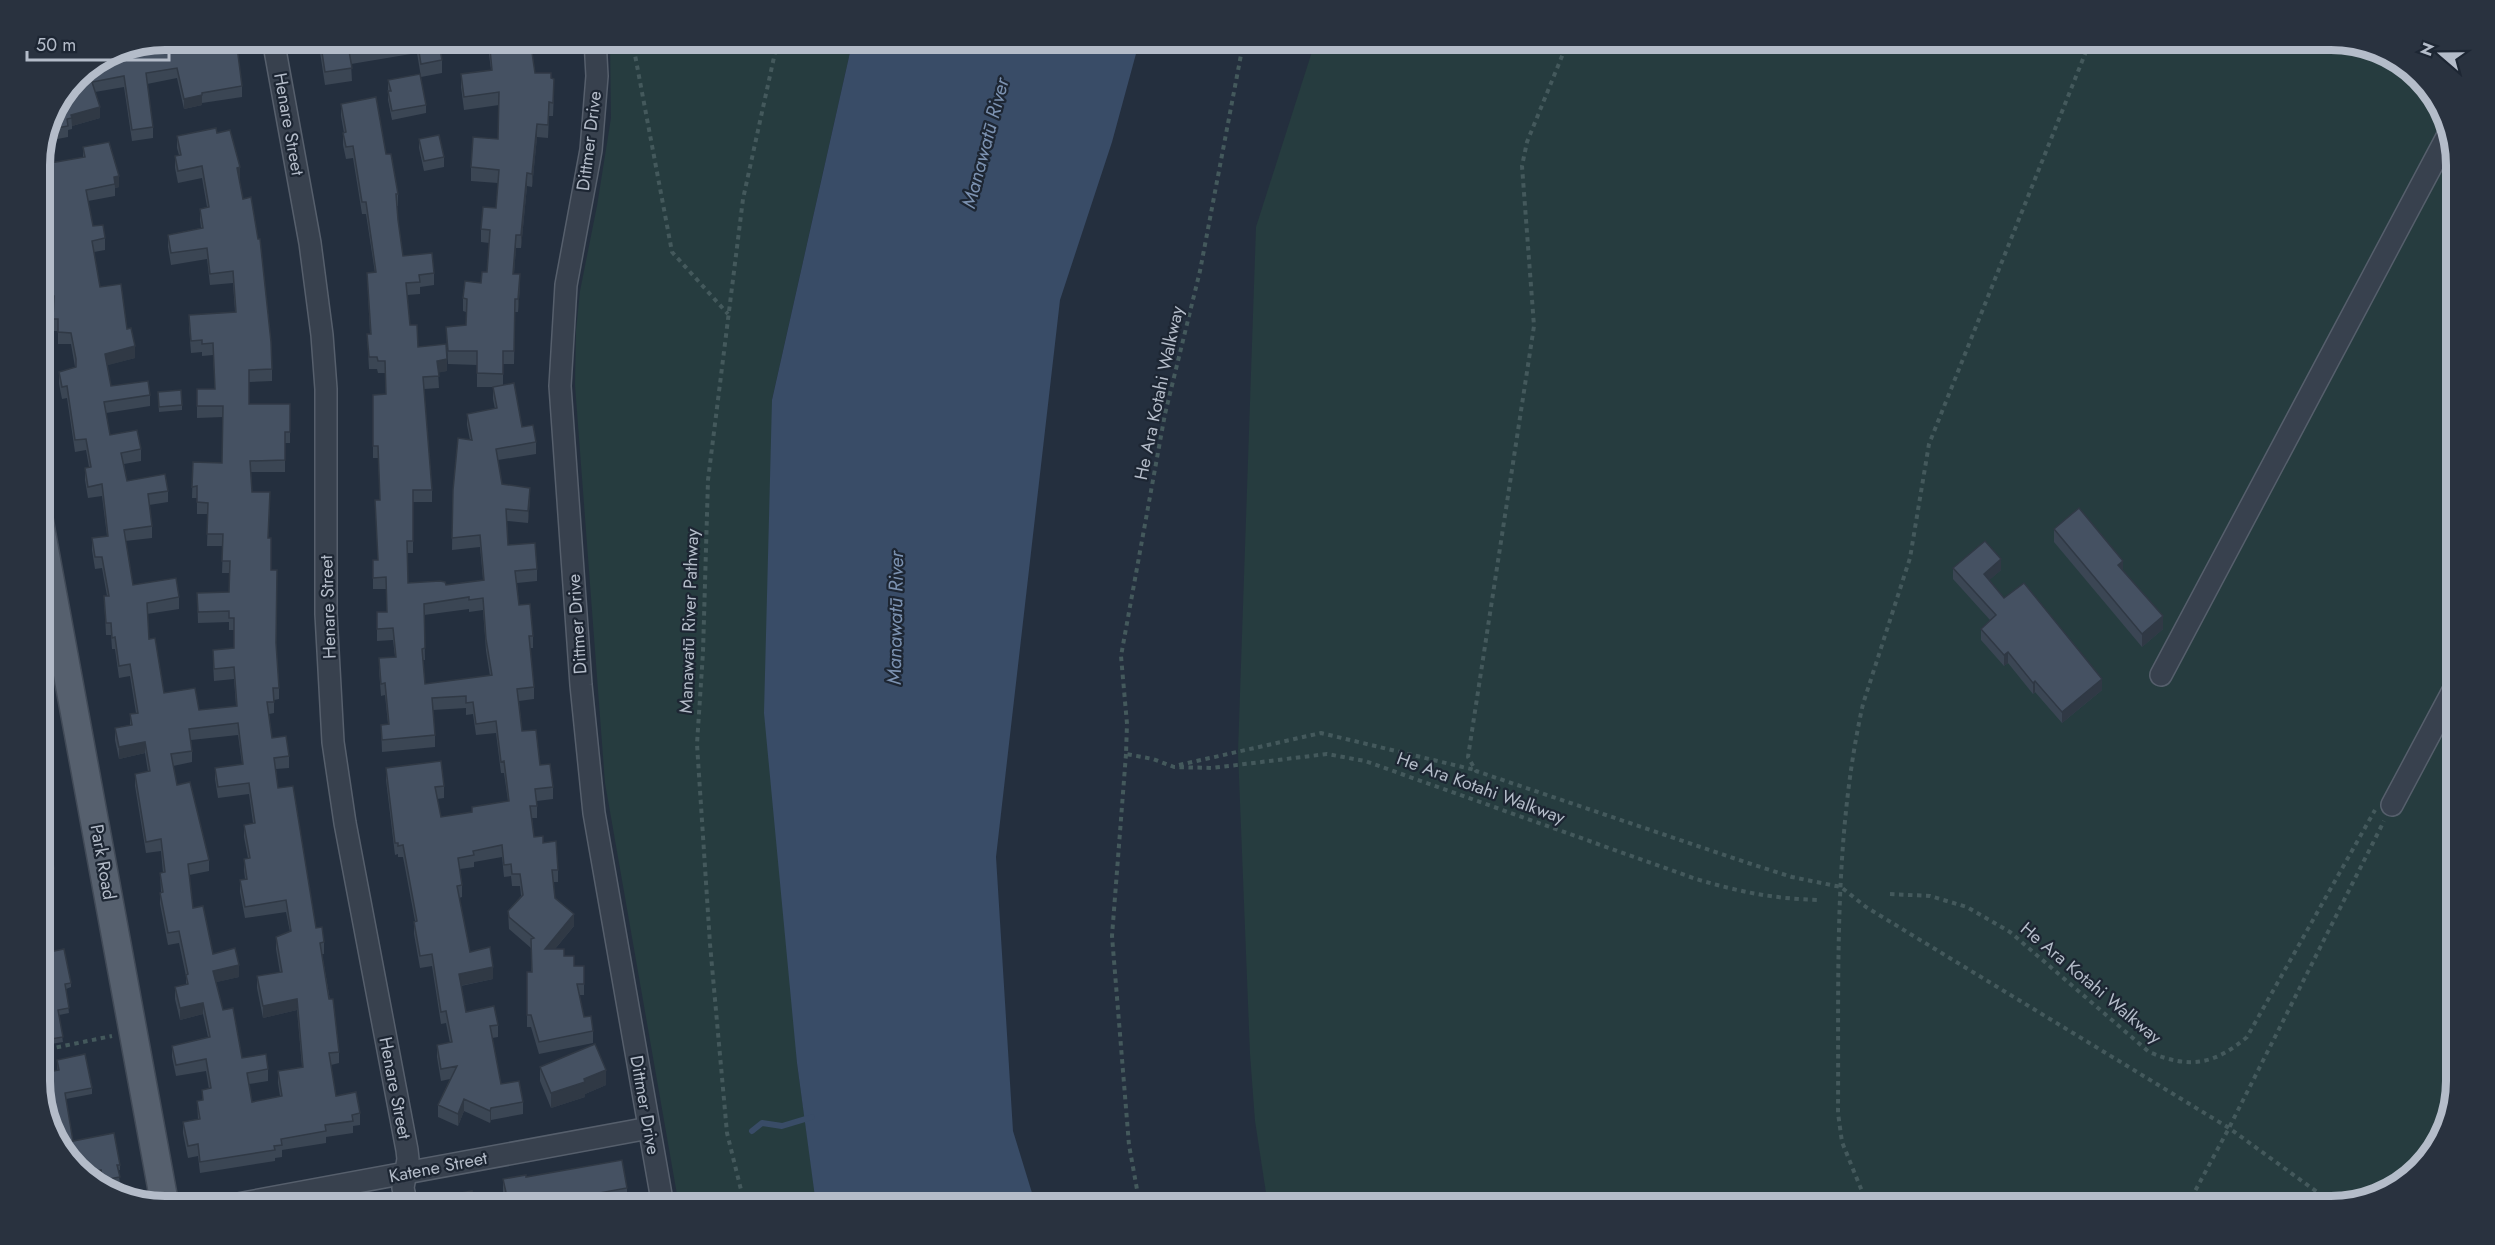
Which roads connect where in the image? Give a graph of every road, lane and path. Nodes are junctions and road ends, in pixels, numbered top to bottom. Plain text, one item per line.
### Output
1 (275, 50) edge
2 (596, 50) edge
3 (634, 50) edge
4 (776, 50) edge
5 (1242, 50) edge
6 (1565, 50) edge
7 (2087, 50) edge
8 (2443, 144) edge
9 (728, 315) junction
10 (50, 578) edge
11 (2161, 675) dead end
12 (2446, 705) edge
13 (1126, 754) junction
14 (1174, 767) junction
15 (1476, 771) junction
16 (2392, 805) junction
17 (1841, 887) junction
18 (1890, 894) dead end
19 (1821, 900) dead end
20 (134, 1032) junction
21 (50, 1049) edge
22 (649, 1128) junction
23 (2229, 1128) junction
24 (405, 1173) junction
25 (163, 1196) edge
26 (281, 1196) edge
27 (405, 1196) edge
28 (661, 1196) edge
29 (743, 1196) edge
30 (1138, 1196) edge
31 (1864, 1196) edge
32 (2192, 1196) edge
33 (2323, 1196) edge

1 - 24 street, Henare Street
2 - 22 street, Dittmer Drive
3 - 9 path
4 - 9 path, Manawatū River Pathway
5 - 13 path, He Ara Kotahi Walkway
6 - 15 path
7 - 17 path
8 - 11 street
9 - 29 path, Manawatū River Pathway
10 - 20 main road, Park Road
12 - 16 street
13 - 14 path, He Ara Kotahi Walkway
13 - 30 path, He Ara Kotahi Walkway
14 - 15 path
14 - 19 path, He Ara Kotahi Walkway
15 - 17 path
16 - 18 path, He Ara Kotahi Walkway
16 - 23 path
17 - 23 path
17 - 31 path
20 - 21 path
20 - 25 main road, Park Road
22 - 24 street, Katene Street
22 - 28 street, Dittmer Drive
23 - 32 path
23 - 33 path
24 - 26 street, Katene Street
24 - 27 street, Henare Street

